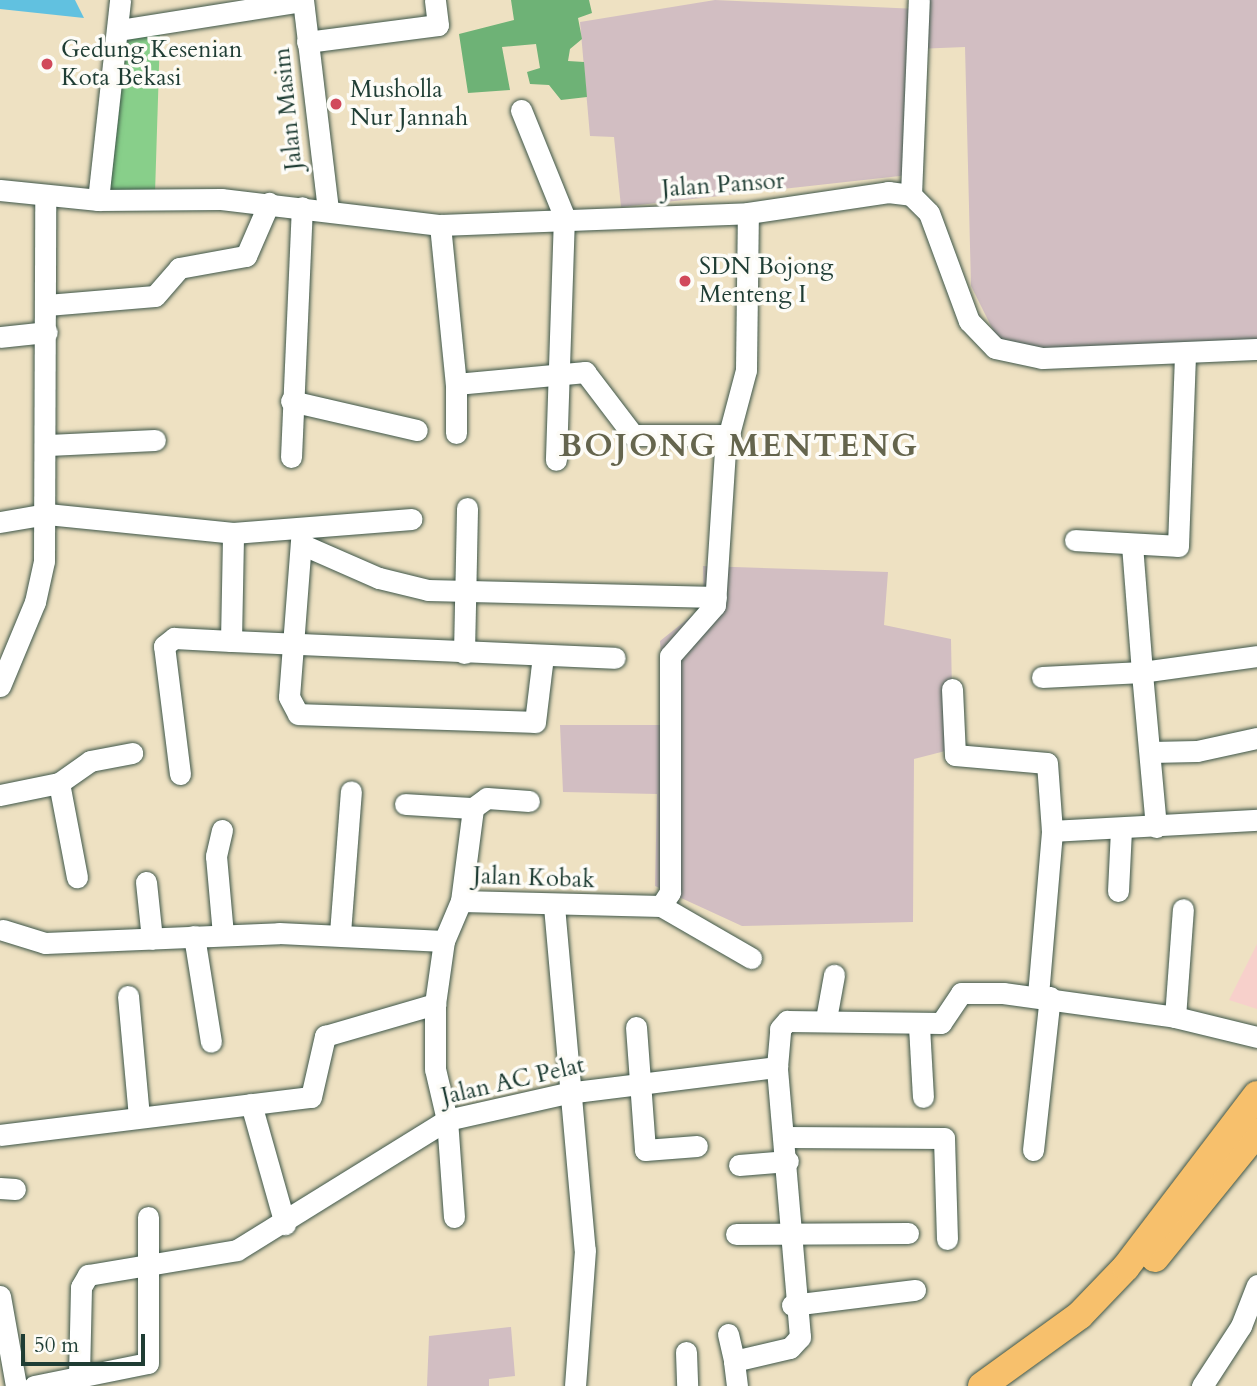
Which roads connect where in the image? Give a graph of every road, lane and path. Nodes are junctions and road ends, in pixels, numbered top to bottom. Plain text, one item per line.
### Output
1 (120, 0) edge
2 (303, 0) edge
3 (435, 0) edge
4 (919, 0) edge
5 (207, 9) edge
6 (118, 30) junction
7 (307, 41) junction
8 (522, 110) dead end
9 (0, 190) edge
10 (45, 195) junction
11 (911, 195) junction
12 (98, 200) junction
13 (269, 203) junction
14 (302, 207) junction
15 (328, 211) junction
16 (748, 213) junction
17 (564, 216) junction
18 (440, 225) junction
19 (47, 305) junction
20 (47, 332) junction
21 (0, 337) edge
22 (1257, 349) edge
23 (1185, 352) junction
24 (558, 370) junction
25 (456, 384) junction
26 (291, 401) junction
27 (417, 430) dead end
28 (456, 433) dead end
29 (730, 435) junction
30 (155, 440) dead end
31 (48, 445) junction
32 (291, 457) dead end
33 (556, 460) dead end
34 (467, 508) dead end
35 (47, 514) junction
36 (411, 519) dead end
37 (0, 522) edge
38 (233, 533) junction
39 (301, 536) junction
40 (1075, 540) dead end
41 (1132, 546) junction
42 (465, 589) junction
43 (716, 597) junction
44 (231, 641) junction
45 (294, 646) junction
46 (8, 653) edge
47 (464, 653) junction
48 (543, 656) junction
49 (1257, 656) edge
50 (615, 658) dead end
51 (1142, 672) junction
52 (1042, 677) dead end
53 (0, 686) edge
54 (953, 689) dead end
55 (1257, 737) edge
56 (1151, 752) junction
57 (132, 753) dead end
58 (180, 774) dead end
59 (60, 783) junction
60 (351, 791) dead end
61 (0, 795) edge
62 (529, 801) dead end
63 (405, 804) dead end
64 (473, 807) junction
65 (1257, 821) edge
66 (1156, 827) junction
67 (222, 830) dead end
68 (1121, 830) junction
69 (1052, 831) junction
70 (77, 877) dead end
71 (146, 882) dead end
72 (1118, 891) dead end
73 (461, 901) junction
74 (554, 906) junction
75 (661, 906) junction
76 (1183, 909) dead end
77 (1, 927) edge
78 (340, 933) junction
79 (223, 934) junction
80 (194, 936) junction
81 (152, 939) junction
82 (444, 941) junction
83 (751, 958) dead end
84 (834, 975) dead end
85 (128, 996) dead end
86 (1044, 996) junction
87 (435, 1004) junction
88 (1175, 1017) junction
89 (826, 1020) junction
90 (919, 1026) junction
91 (636, 1027) dead end
92 (1257, 1037) edge
93 (211, 1042) dead end
94 (777, 1067) junction
95 (637, 1083) junction
96 (567, 1093) junction
97 (1257, 1096) edge
98 (923, 1097) dead end
99 (251, 1104) junction
100 (139, 1115) junction
101 (447, 1120) junction
102 (1257, 1132) edge
103 (0, 1135) edge
104 (785, 1137) junction
105 (697, 1146) dead end
106 (1032, 1150) dead end
107 (788, 1161) junction
108 (739, 1165) dead end
109 (148, 1217) dead end
110 (454, 1217) dead end
111 (285, 1224) junction
112 (908, 1233) dead end
113 (736, 1234) dead end
114 (790, 1235) junction
115 (947, 1240) dead end
116 (153, 1266) junction
117 (1257, 1285) edge
118 (915, 1290) dead end
119 (0, 1296) edge
120 (792, 1305) junction
121 (1249, 1331) edge
122 (728, 1334) dead end
123 (686, 1352) dead end
124 (1036, 1358) junction
125 (733, 1361) junction
126 (79, 1376) junction
127 (16, 1386) edge
128 (34, 1386) edge
129 (575, 1386) edge
130 (687, 1386) edge
131 (737, 1386) edge
132 (982, 1386) edge
133 (1010, 1386) edge
134 (1202, 1386) edge

1 - 6 street
2 - 5 street
2 - 7 street, Jalan Masim
3 - 7 street
4 - 11 street
5 - 6 street
6 - 12 street
7 - 15 street, Jalan Masim
8 - 17 street
9 - 10 street, Jalan Pansor
10 - 12 street, Jalan Pansor
10 - 19 street
11 - 16 street, Jalan Pansor
11 - 23 street
12 - 13 street, Jalan Pansor
13 - 14 street, Jalan Pansor
13 - 19 street
14 - 15 street, Jalan Pansor
14 - 26 street
15 - 18 street, Jalan Pansor
16 - 17 street, Jalan Pansor
16 - 29 street
17 - 18 street, Jalan Pansor
17 - 24 street
18 - 25 street
19 - 20 street
20 - 21 street
20 - 31 street
22 - 23 street
23 - 41 street
24 - 25 street
24 - 29 street
24 - 33 street
25 - 28 street
26 - 27 street
26 - 32 street
29 - 43 street
30 - 31 street
31 - 35 street
34 - 42 street
35 - 37 street
35 - 38 street
35 - 46 street
36 - 39 street
38 - 39 street
38 - 44 street
39 - 42 street
39 - 45 street
40 - 41 street
41 - 51 street
42 - 43 street
42 - 47 street
43 - 75 street
44 - 45 street
44 - 58 street
45 - 47 street
45 - 48 street
46 - 53 street
47 - 48 street
48 - 50 street
49 - 51 street
51 - 52 street
51 - 56 street
54 - 69 street
55 - 56 street
56 - 66 street
57 - 59 street
59 - 61 street
59 - 70 street
60 - 78 street
62 - 64 street
63 - 64 street
64 - 73 street
65 - 66 street
66 - 68 street
67 - 79 street
68 - 69 street
68 - 72 street
69 - 86 street
71 - 81 street
73 - 74 street, Jalan Kobak
73 - 82 street, Jalan Kobak
74 - 75 street, Jalan Kobak
74 - 96 street
75 - 83 street
76 - 88 street
77 - 81 street
78 - 79 street
78 - 82 street
79 - 80 street
80 - 81 street
80 - 93 street
82 - 87 street, Jalan Kobak
84 - 89 street
85 - 100 street
86 - 88 street
86 - 90 street
86 - 106 street
87 - 99 street
87 - 101 street, Jalan Kobak
88 - 92 street
89 - 90 street
89 - 94 street
90 - 98 street
91 - 95 street
94 - 95 street, Jalan AC Pelat
94 - 104 street
95 - 96 street, Jalan AC Pelat
95 - 105 street
96 - 101 street, Jalan AC Pelat
96 - 129 street
97 - 124 main road
99 - 100 street
99 - 111 street
100 - 103 street
101 - 110 street, Jalan Kobak
101 - 111 street, Jalan AC Pelat
102 - 124 main road
104 - 107 street
104 - 115 street
107 - 108 street
107 - 114 street
109 - 116 street
111 - 116 street, Jalan AC Pelat
112 - 114 street
113 - 114 street
114 - 120 street
116 - 126 street
116 - 126 street, Jalan AC Pelat
117 - 121 street
118 - 120 street
119 - 127 street
120 - 125 street
121 - 134 street
122 - 125 street
123 - 130 street
124 - 132 main road
124 - 133 main road
125 - 131 street
126 - 128 street

